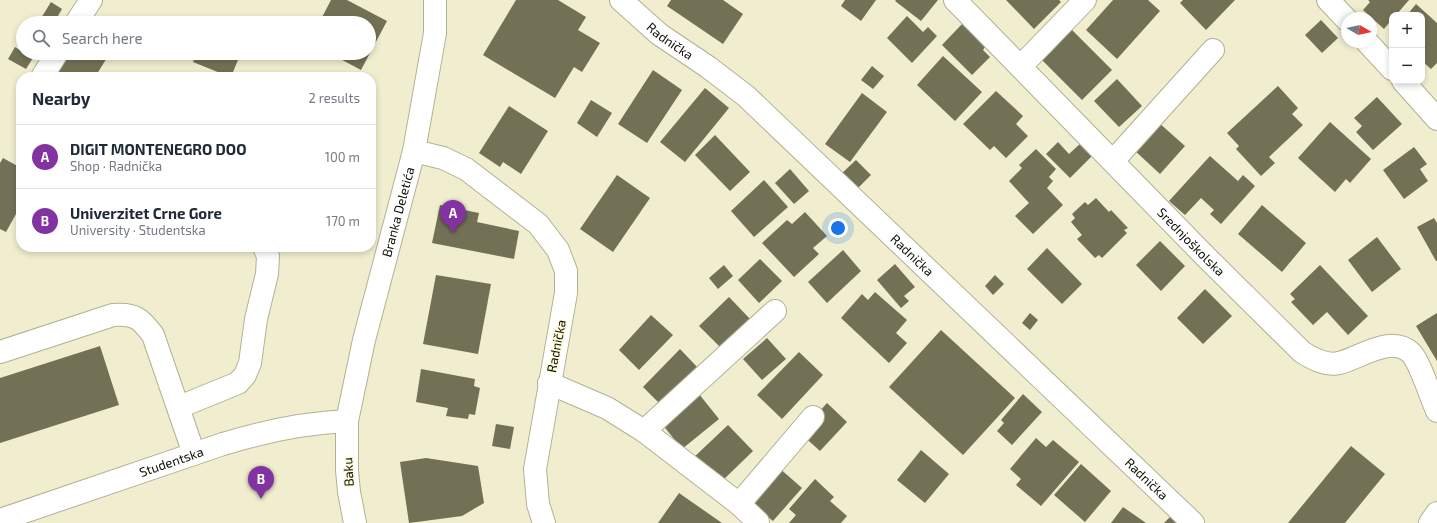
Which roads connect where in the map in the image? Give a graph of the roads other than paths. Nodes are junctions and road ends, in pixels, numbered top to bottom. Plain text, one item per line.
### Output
1 (91, 0) edge
2 (436, 0) edge
3 (621, 0) edge
4 (1084, 0) edge
5 (1328, 0) edge
6 (959, 1) edge
7 (1341, 14) edge
8 (81, 16) edge
9 (1373, 48) edge
10 (1213, 50) dead end
11 (53, 60) edge
12 (1021, 66) junction
13 (1389, 66) edge
14 (45, 72) edge
15 (1406, 84) edge
16 (1437, 119) edge
17 (414, 151) junction
18 (1113, 161) junction
19 (266, 252) edge
20 (775, 310) dead end
21 (0, 352) edge
22 (549, 383) junction
23 (179, 407) junction
24 (1437, 411) edge
25 (813, 417) dead end
26 (347, 421) junction
27 (644, 431) junction
28 (194, 454) junction
29 (739, 504) junction
30 (1437, 513) edge
31 (0, 520) edge
32 (758, 522) dead end
33 (355, 523) edge
34 (544, 523) edge
35 (1193, 523) edge
36 (1430, 523) edge

1 - 8 street
2 - 17 street, Branka Deletića
3 - 35 street, Radnička
4 - 12 street
5 - 7 street
6 - 12 street, Srednjoškolska
9 - 13 street
10 - 18 street
11 - 14 street
12 - 18 street, Srednjoškolska
15 - 16 street
17 - 22 street, Radnička
17 - 26 street, Branka Deletića
18 - 24 street, Srednjoškolska
19 - 23 street
20 - 27 street
21 - 23 street
22 - 27 street
22 - 34 street, Radnička
23 - 28 street
25 - 29 street
26 - 28 street, Studentska
26 - 33 street, Baku
27 - 29 street
28 - 31 street, Studentska
29 - 32 street
30 - 36 street

